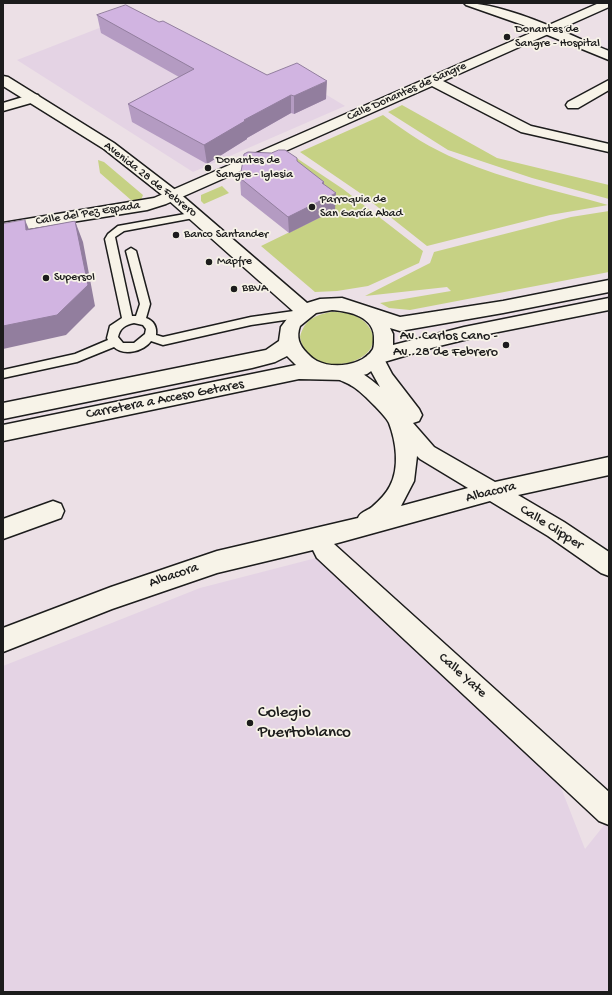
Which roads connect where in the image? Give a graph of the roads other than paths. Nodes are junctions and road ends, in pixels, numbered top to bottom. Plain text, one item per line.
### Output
1 (470, 3) edge
2 (608, 3) edge
3 (546, 30) junction
4 (609, 56) edge
5 (3, 80) edge
6 (431, 80) junction
7 (609, 84) edge
8 (33, 98) junction
9 (572, 105) dead end
10 (3, 107) edge
11 (609, 148) edge
12 (172, 195) junction
13 (196, 216) junction
14 (3, 228) edge
15 (131, 250) dead end
16 (609, 286) edge
17 (609, 304) edge
18 (303, 313) junction
19 (375, 317) junction
20 (128, 320) junction
21 (140, 320) junction
22 (150, 337) junction
23 (289, 341) junction
24 (114, 342) junction
25 (377, 358) junction
26 (334, 372) junction
27 (3, 374) edge
28 (3, 411) edge
29 (396, 417) junction
30 (3, 433) edge
31 (609, 466) edge
32 (451, 467) junction
33 (490, 492) junction
34 (53, 511) dead end
35 (3, 529) edge
36 (351, 530) junction
37 (321, 538) junction
38 (609, 565) edge
39 (3, 640) edge
40 (609, 811) edge

1 - 3 street
2 - 3 street, Calle Donantes de Sangre
3 - 4 street
3 - 6 street, Calle Donantes de Sangre
5 - 8 street, Avenida 28 de Febrero
6 - 11 street
6 - 12 street, Calle Donantes de Sangre
7 - 9 street
8 - 10 street
8 - 12 street, Avenida 28 de Febrero
12 - 13 street, Avenida 28 de Febrero
12 - 14 street, Calle del Pez Espada
13 - 18 street, Avenida 28 de Febrero
13 - 20 lane
15 - 21 lane
16 - 19 street
17 - 25 street
18 - 19 street
18 - 22 lane
18 - 23 street
19 - 25 street
20 - 21 lane
20 - 24 lane
21 - 22 lane
22 - 24 lane
23 - 26 street
23 - 28 street, Carretera a Acceso Getares
24 - 27 lane
25 - 26 street
25 - 32 street, Calle Clipper
26 - 29 street, Calle Clipper
26 - 30 street, Carretera a Acceso Getares
29 - 32 street, Calle Clipper
29 - 36 street, Albacora
31 - 33 street, Albacora
32 - 33 street, Calle Clipper
33 - 36 street, Albacora
33 - 38 street, Calle Clipper
34 - 35 street
36 - 37 street, Albacora
37 - 39 street, Albacora
37 - 40 street, Calle Yate

